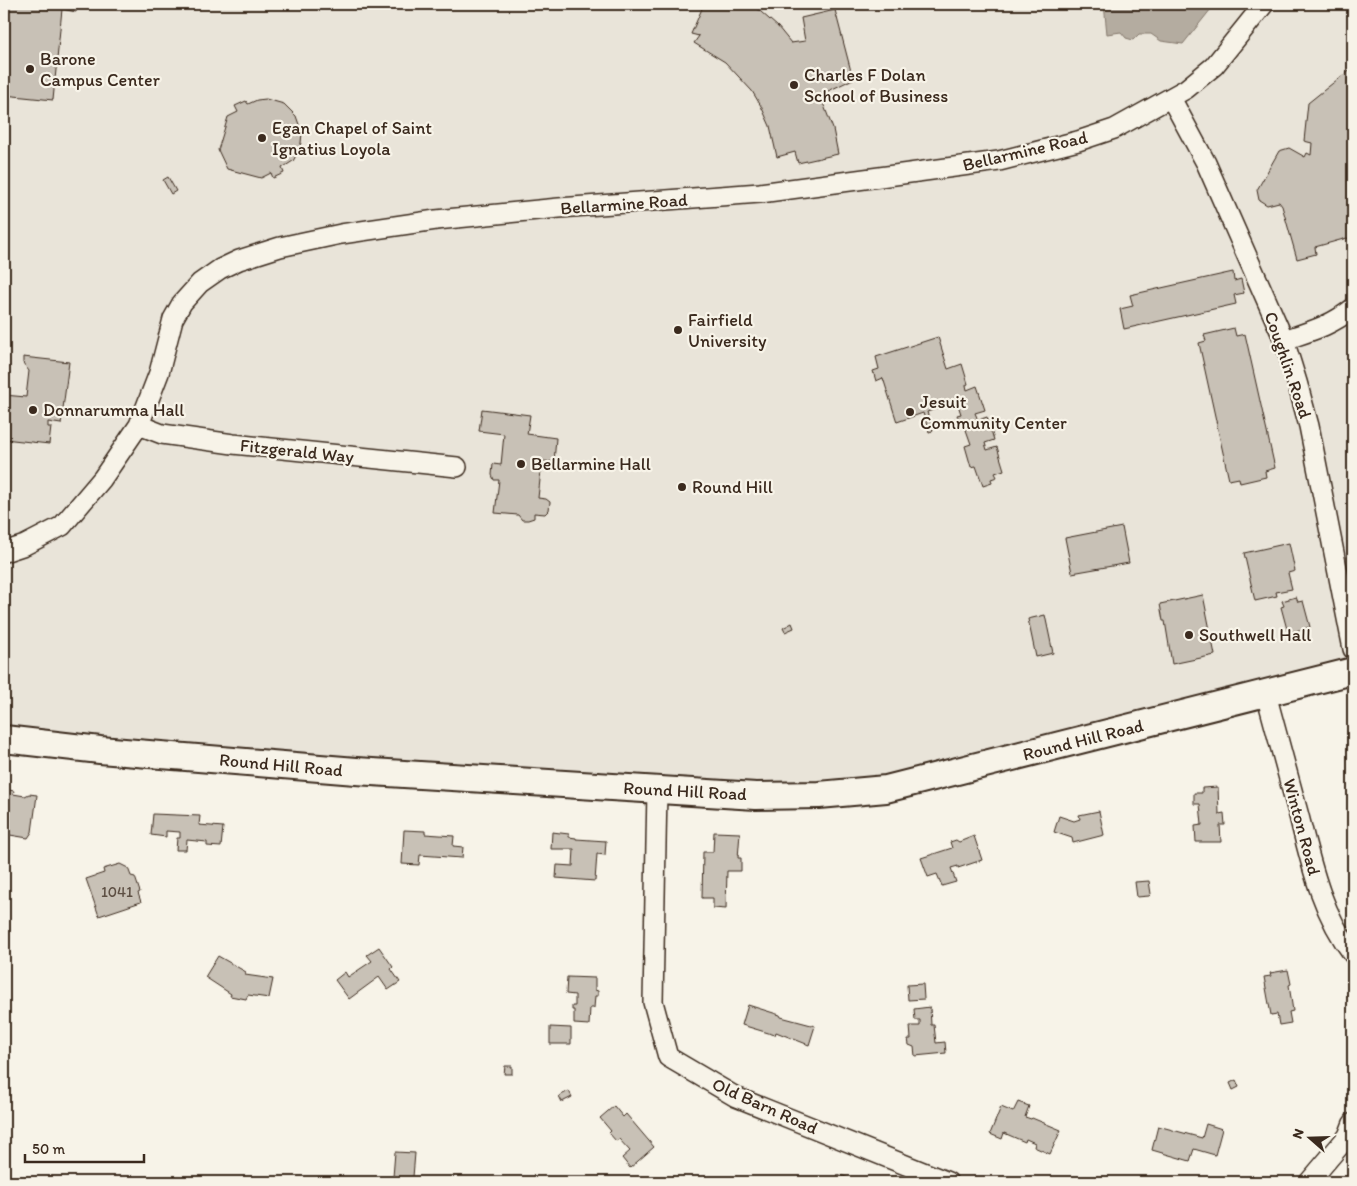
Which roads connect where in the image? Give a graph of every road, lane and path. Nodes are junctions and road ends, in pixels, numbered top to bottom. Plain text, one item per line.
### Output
1 (1264, 4) edge
2 (1171, 98) junction
3 (1353, 308) edge
4 (1284, 340) junction
5 (139, 425) junction
6 (457, 467) dead end
7 (4, 552) edge
8 (1353, 649) edge
9 (1353, 671) edge
10 (1266, 694) junction
11 (4, 739) edge
12 (657, 790) junction
13 (1353, 954) edge
14 (1353, 1123) edge
15 (948, 1182) edge
16 (1309, 1182) edge

1 - 2 street, Bellarmine Road
2 - 4 street, Coughlin Road
2 - 5 street, Bellarmine Road
3 - 4 street
4 - 8 street, Coughlin Road
5 - 6 street, Fitzgerald Way
5 - 7 street, Bellarmine Road
9 - 10 main road, Round Hill Road
10 - 12 main road, Round Hill Road
10 - 13 street, Winton Road
11 - 12 main road, Round Hill Road
12 - 15 street, Old Barn Road
14 - 16 street

